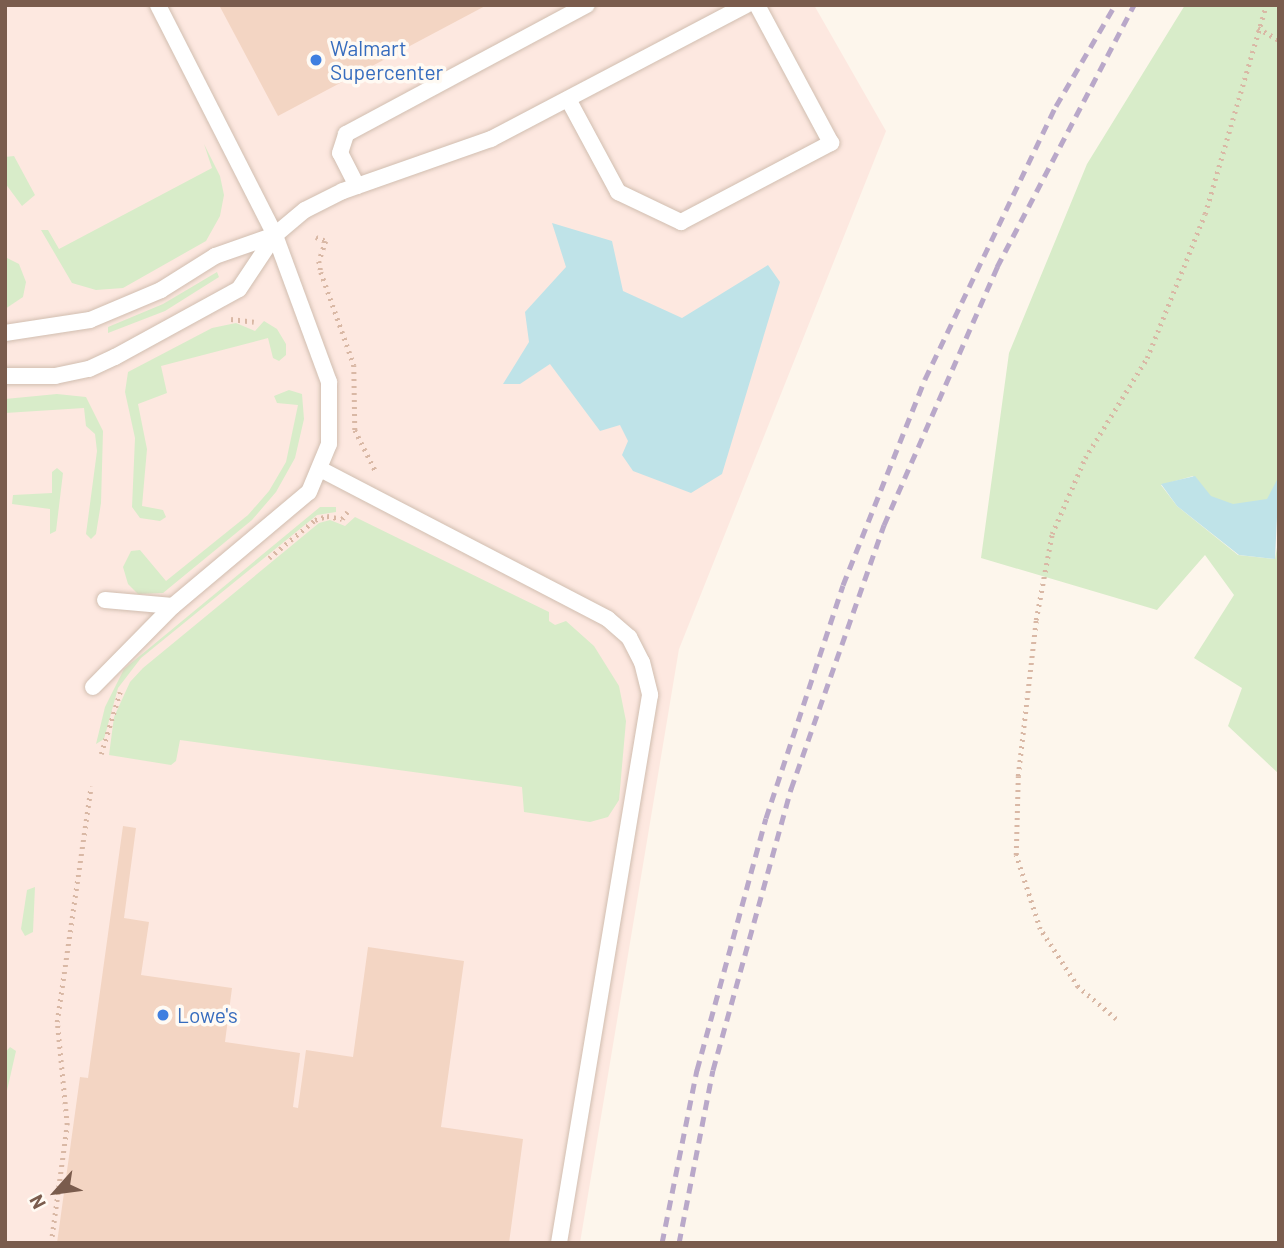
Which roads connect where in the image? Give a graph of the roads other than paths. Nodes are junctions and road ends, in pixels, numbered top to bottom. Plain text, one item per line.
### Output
1 (158, 5) edge
2 (587, 5) edge
3 (746, 5) edge
4 (757, 5) edge
5 (568, 99) junction
6 (357, 186) junction
7 (275, 235) junction
8 (5, 332) edge
9 (5, 376) edge
10 (322, 470) junction
11 (105, 600) dead end
12 (173, 606) junction
13 (93, 687) dead end
14 (559, 1243) edge

1 - 7 lane
2 - 6 lane
3 - 5 lane
4 - 5 lane
5 - 6 lane
6 - 7 lane
7 - 8 lane
7 - 9 lane
7 - 10 lane
10 - 12 lane
10 - 14 lane
11 - 12 lane
12 - 13 lane

